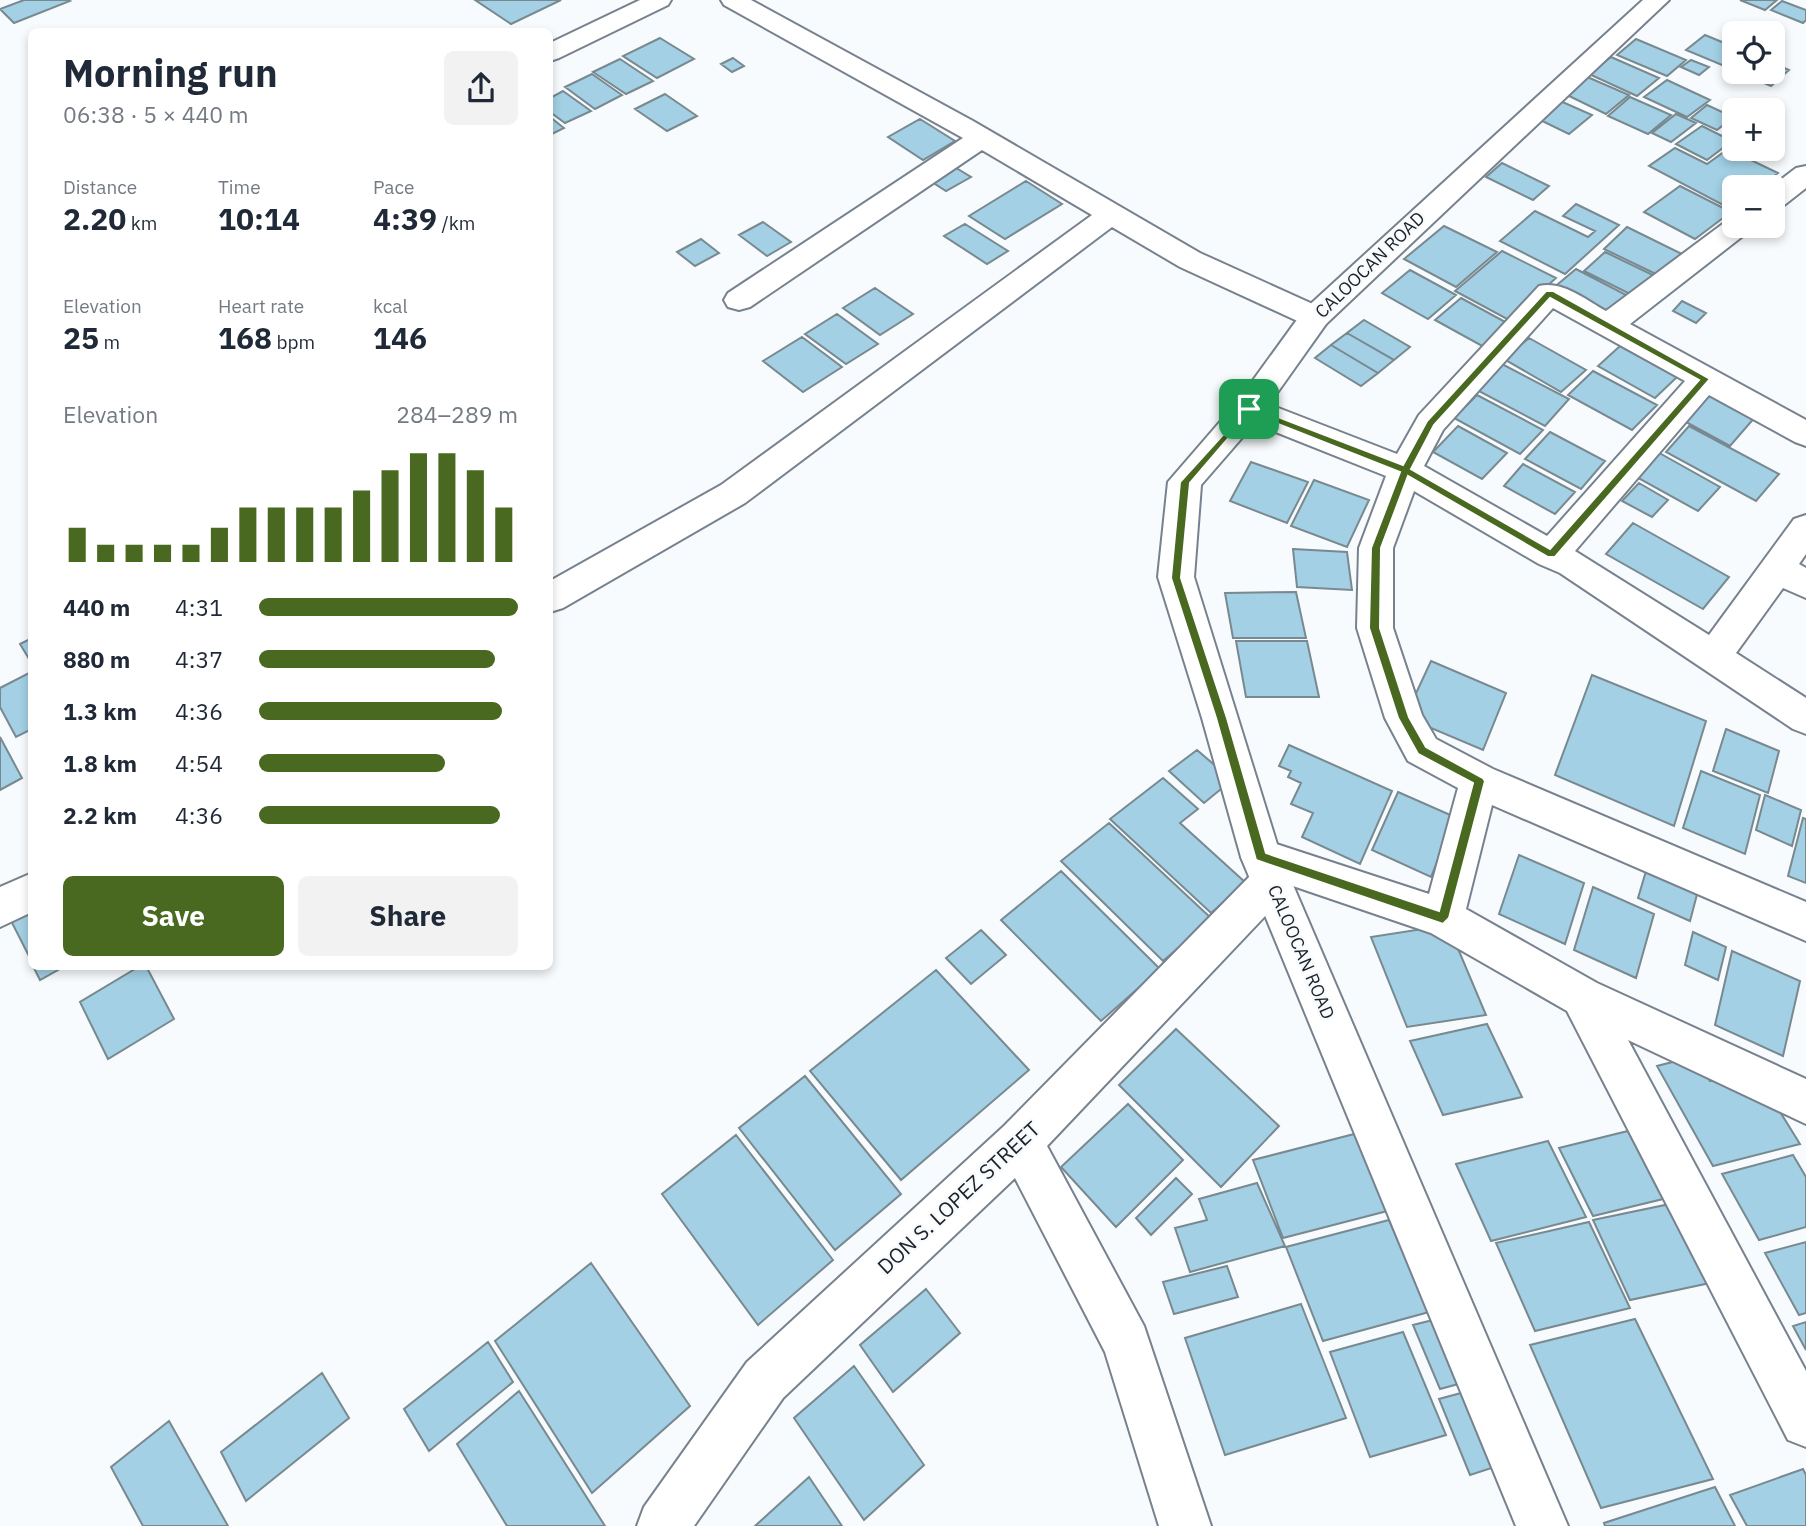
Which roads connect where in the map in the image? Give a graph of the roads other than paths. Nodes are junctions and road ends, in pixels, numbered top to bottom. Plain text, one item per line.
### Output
1 (659, 0) edge
2 (733, 0) edge
3 (1657, 0) edge
4 (553, 52) edge
5 (982, 138) junction
6 (1806, 174) edge
7 (1785, 191) edge
8 (1111, 214) junction
9 (1722, 238) edge
10 (738, 300) dead end
11 (1315, 317) junction
12 (1608, 325) junction
13 (1705, 379) junction
14 (1249, 409) junction
15 (1806, 435) edge
16 (1405, 470) junction
17 (1806, 528) edge
18 (1551, 555) junction
19 (1792, 576) edge
20 (553, 596) edge
21 (1714, 656) junction
22 (1806, 718) edge
23 (1479, 781) junction
24 (1266, 869) junction
25 (28, 893) edge
26 (0, 908) edge
27 (1443, 918) junction
28 (1806, 922) edge
29 (1582, 997) junction
30 (1806, 1102) edge
31 (1020, 1142) junction
32 (1806, 1422) edge
33 (663, 1526) edge
34 (1185, 1526) edge
35 (1542, 1526) edge

1 - 4 street
2 - 5 street
3 - 11 street, CALOOCAN ROAD
5 - 8 street
5 - 10 street
6 - 7 street
8 - 11 street
8 - 20 street
9 - 12 street
11 - 14 street, CALOOCAN ROAD
12 - 13 street
12 - 16 street
13 - 15 street
13 - 18 street
14 - 16 street
14 - 24 street, CALOOCAN ROAD
16 - 18 street
16 - 23 street
17 - 19 street
18 - 21 street
19 - 21 street
21 - 22 street
23 - 27 street
23 - 28 street
24 - 27 street
24 - 31 street, DON S. LOPEZ STREET
24 - 35 street, CALOOCAN ROAD
25 - 26 street
27 - 29 street
29 - 30 street
29 - 32 street
31 - 33 street, DON S. LOPEZ STREET
31 - 34 street

